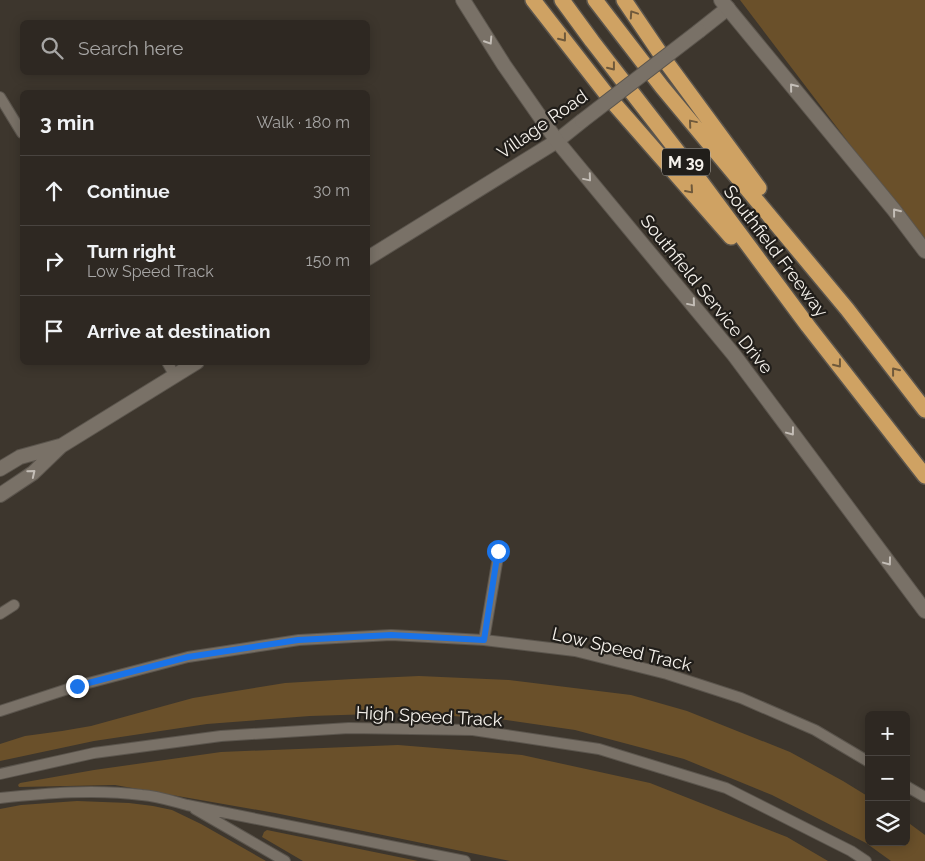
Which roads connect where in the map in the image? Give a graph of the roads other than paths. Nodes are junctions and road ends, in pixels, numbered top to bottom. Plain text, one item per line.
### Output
1 (463, 0) edge
2 (533, 0) edge
3 (562, 0) edge
4 (595, 0) edge
5 (624, 0) edge
6 (725, 4) edge
7 (0, 97) edge
8 (20, 130) edge
9 (557, 141) junction
10 (925, 251) edge
11 (370, 257) edge
12 (847, 308) junction
13 (808, 326) junction
14 (168, 365) edge
15 (192, 365) edge
16 (175, 376) junction
17 (925, 410) edge
18 (60, 446) junction
19 (0, 469) edge
20 (925, 476) edge
21 (0, 495) edge
22 (498, 551) dead end
23 (14, 606) dead end
24 (925, 611) edge
25 (0, 614) edge
26 (484, 640) junction
27 (0, 711) edge
28 (865, 760) edge
29 (0, 774) edge
30 (910, 788) edge
31 (925, 797) edge
32 (0, 798) edge
33 (187, 805) junction
34 (285, 861) edge
35 (465, 861) edge
36 (866, 861) edge

1 -> 9 main road, Southfield Service Drive
2 -> 13 highway
3 -> 13 highway, Southfield Freeway / M 39
12 -> 4 highway, Southfield Freeway / M 39
12 -> 5 highway
6 - 9 main road, Village Road, bridge
10 -> 6 main road
7 - 8 lane
9 - 11 main road, Village Road
9 -> 24 main road, Southfield Service Drive
17 -> 12 highway, Southfield Freeway / M 39
13 -> 20 highway, Southfield Freeway / M 39
14 - 16 lane
15 - 16 main road
16 - 18 main road
18 - 19 main road
21 -> 18 main road
22 - 26 lane
23 - 25 lane
26 - 27 lane, Low Speed Track
26 - 28 lane, Low Speed Track
29 - 36 lane, High Speed Track
30 - 31 lane
32 - 33 lane
33 - 34 lane
33 - 35 lane

